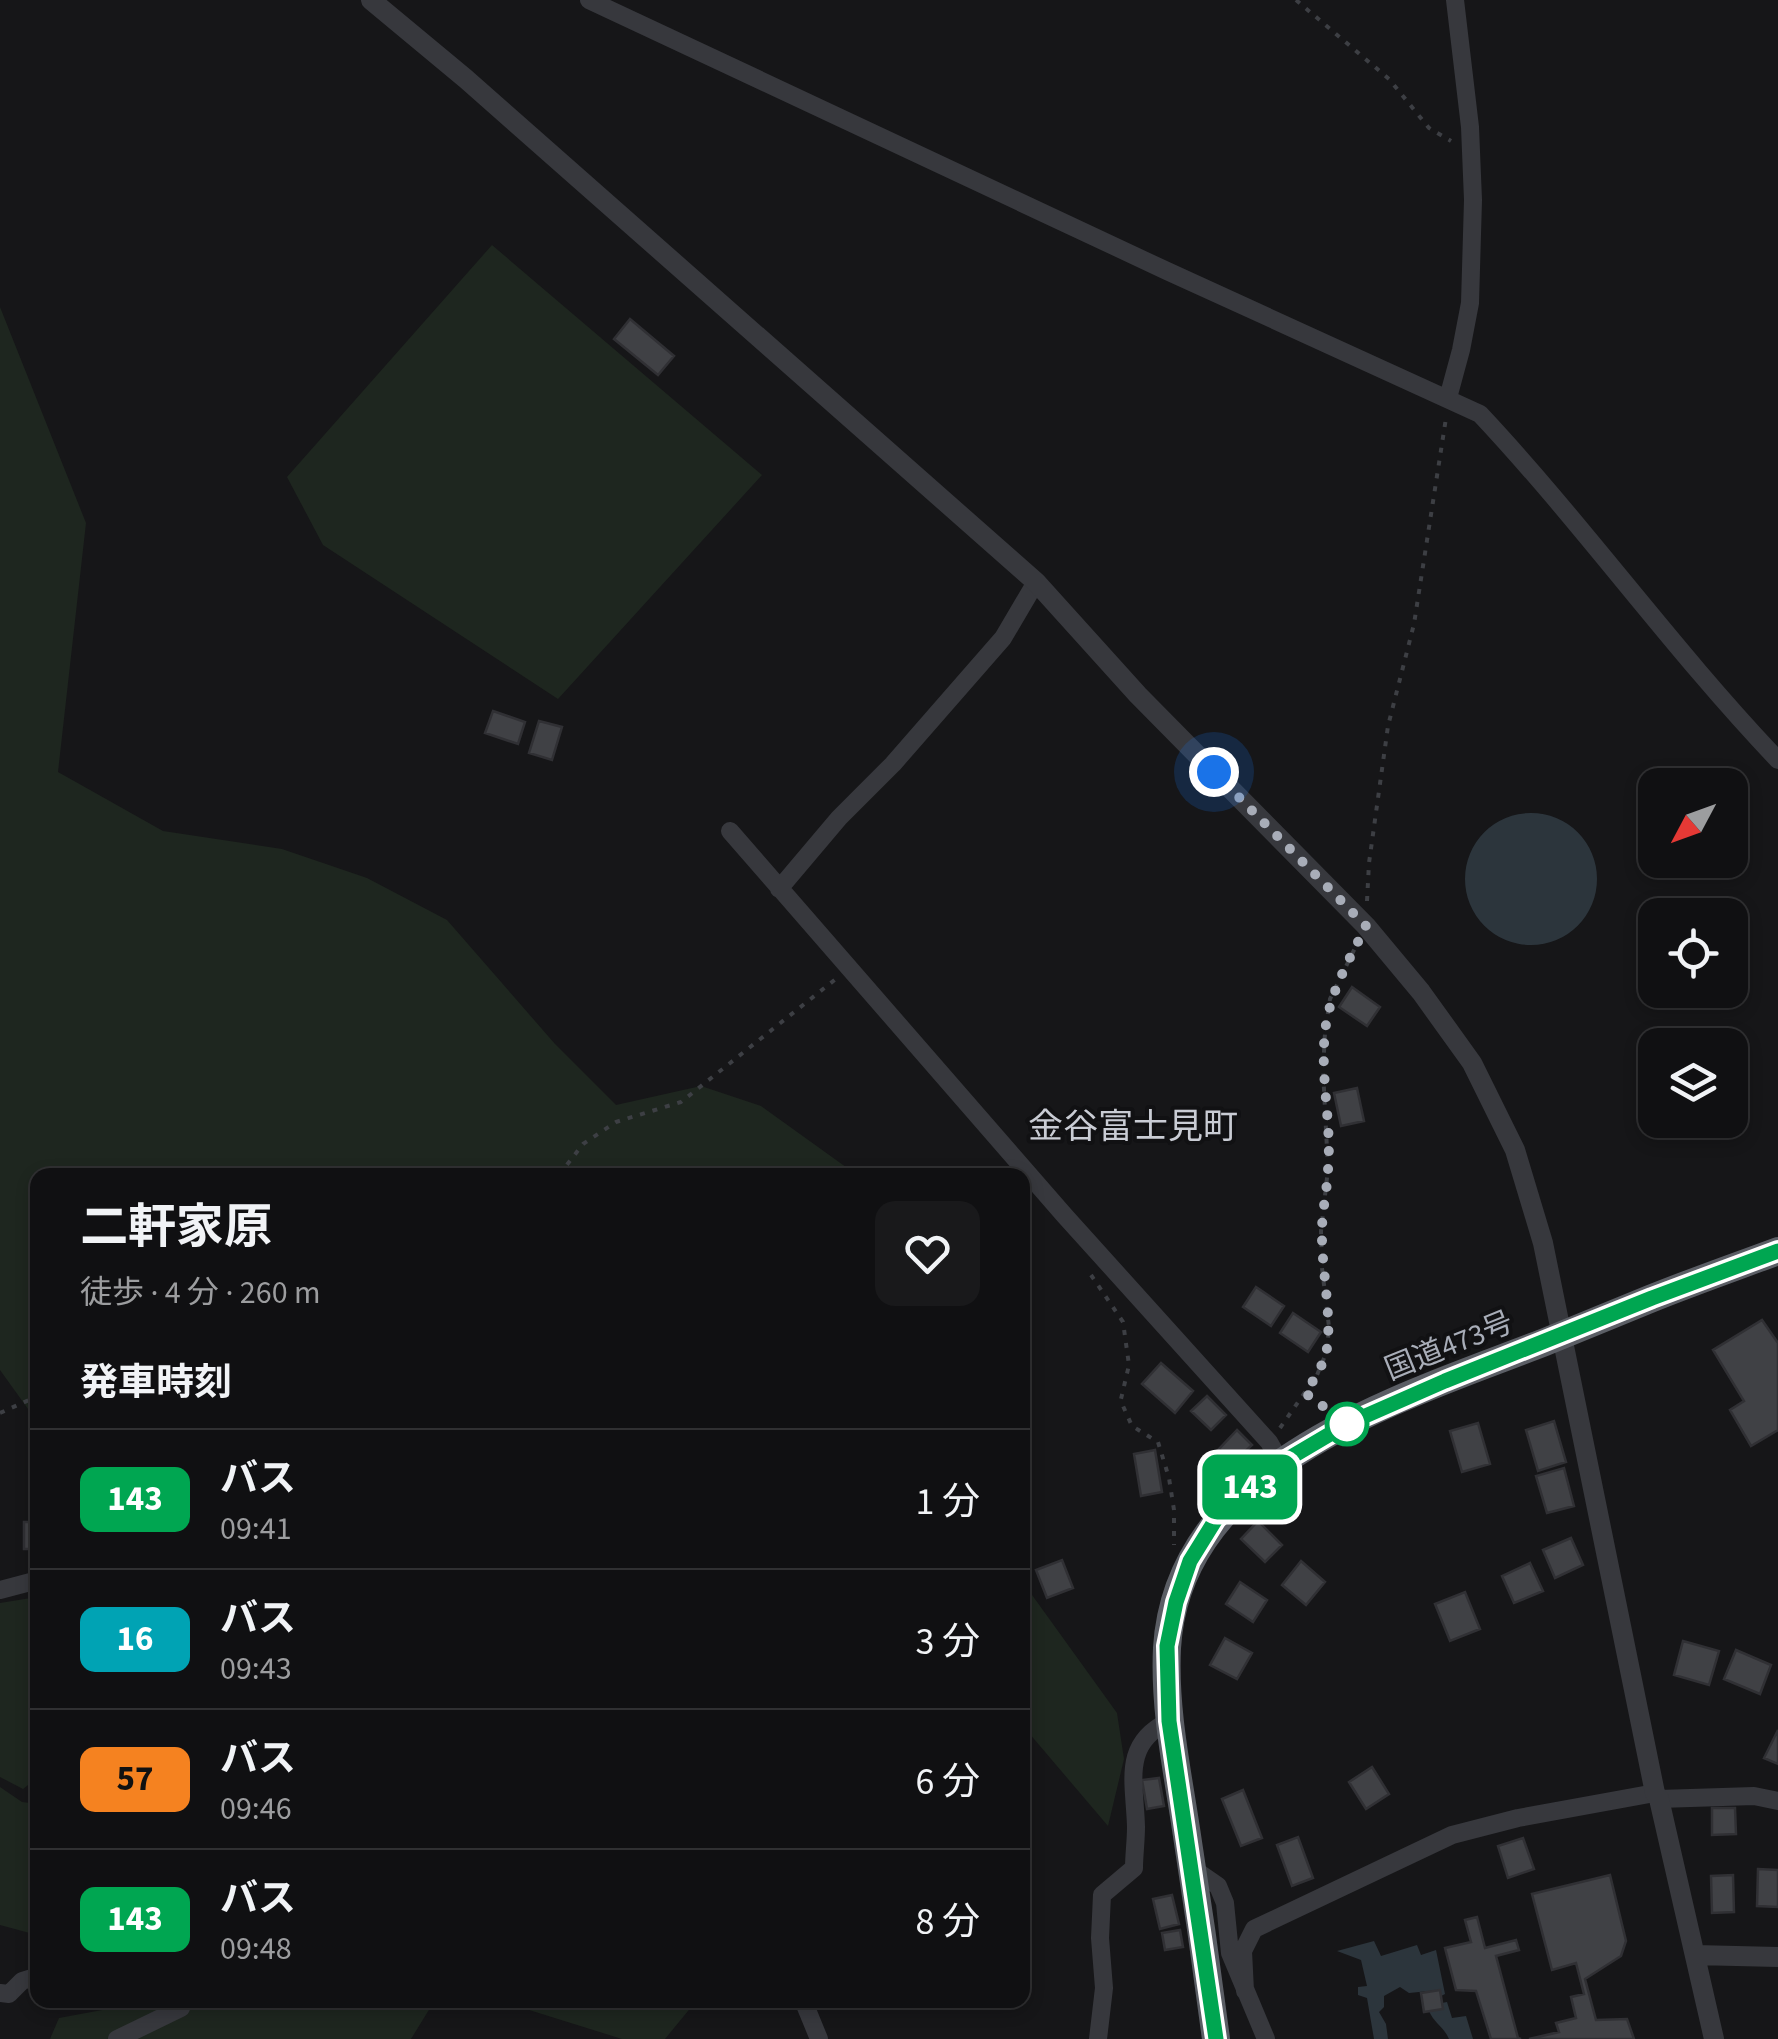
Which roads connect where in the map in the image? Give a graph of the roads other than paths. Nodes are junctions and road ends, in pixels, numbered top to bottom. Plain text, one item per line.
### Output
1 (371, 0) edge
2 (589, 0) edge
3 (1455, 0) edge
4 (1448, 398) junction
5 (1036, 582) junction
6 (1778, 760) edge
7 (730, 831) dead end
8 (779, 889) junction
9 (1024, 1168) edge
10 (1030, 1175) edge
11 (1778, 1251) edge
12 (1562, 1335) junction
13 (1275, 1453) junction
14 (30, 1582) edge
15 (0, 1590) edge
16 (1169, 1721) junction
17 (1657, 1796) junction
18 (1778, 1801) edge
19 (1192, 1868) junction
20 (1695, 1955) junction
21 (1778, 1956) edge
22 (30, 1978) edge
23 (1245, 1991) junction
24 (0, 1993) edge
25 (181, 2008) edge
26 (806, 2008) edge
27 (117, 2039) edge
28 (819, 2039) edge
29 (1098, 2039) edge
30 (1216, 2039) edge
31 (1266, 2039) edge
32 (1714, 2039) edge

1 - 5 street
2 - 4 street
3 - 4 street
4 - 6 street
5 - 8 street
5 - 12 street
7 - 8 street
8 - 9 street
10 - 13 street
11 - 12 highway, 国道473号
12 - 13 highway, 国道473号
12 - 17 street
13 - 16 highway, 国道473号
14 - 15 street
16 - 19 highway, 国道473号
16 - 29 street
17 - 18 street
17 - 20 street
17 - 23 street
19 - 23 street
19 - 30 highway, 国道473号
20 - 21 street
20 - 32 street
22 - 24 street
23 - 31 street
25 - 27 street
26 - 28 street

